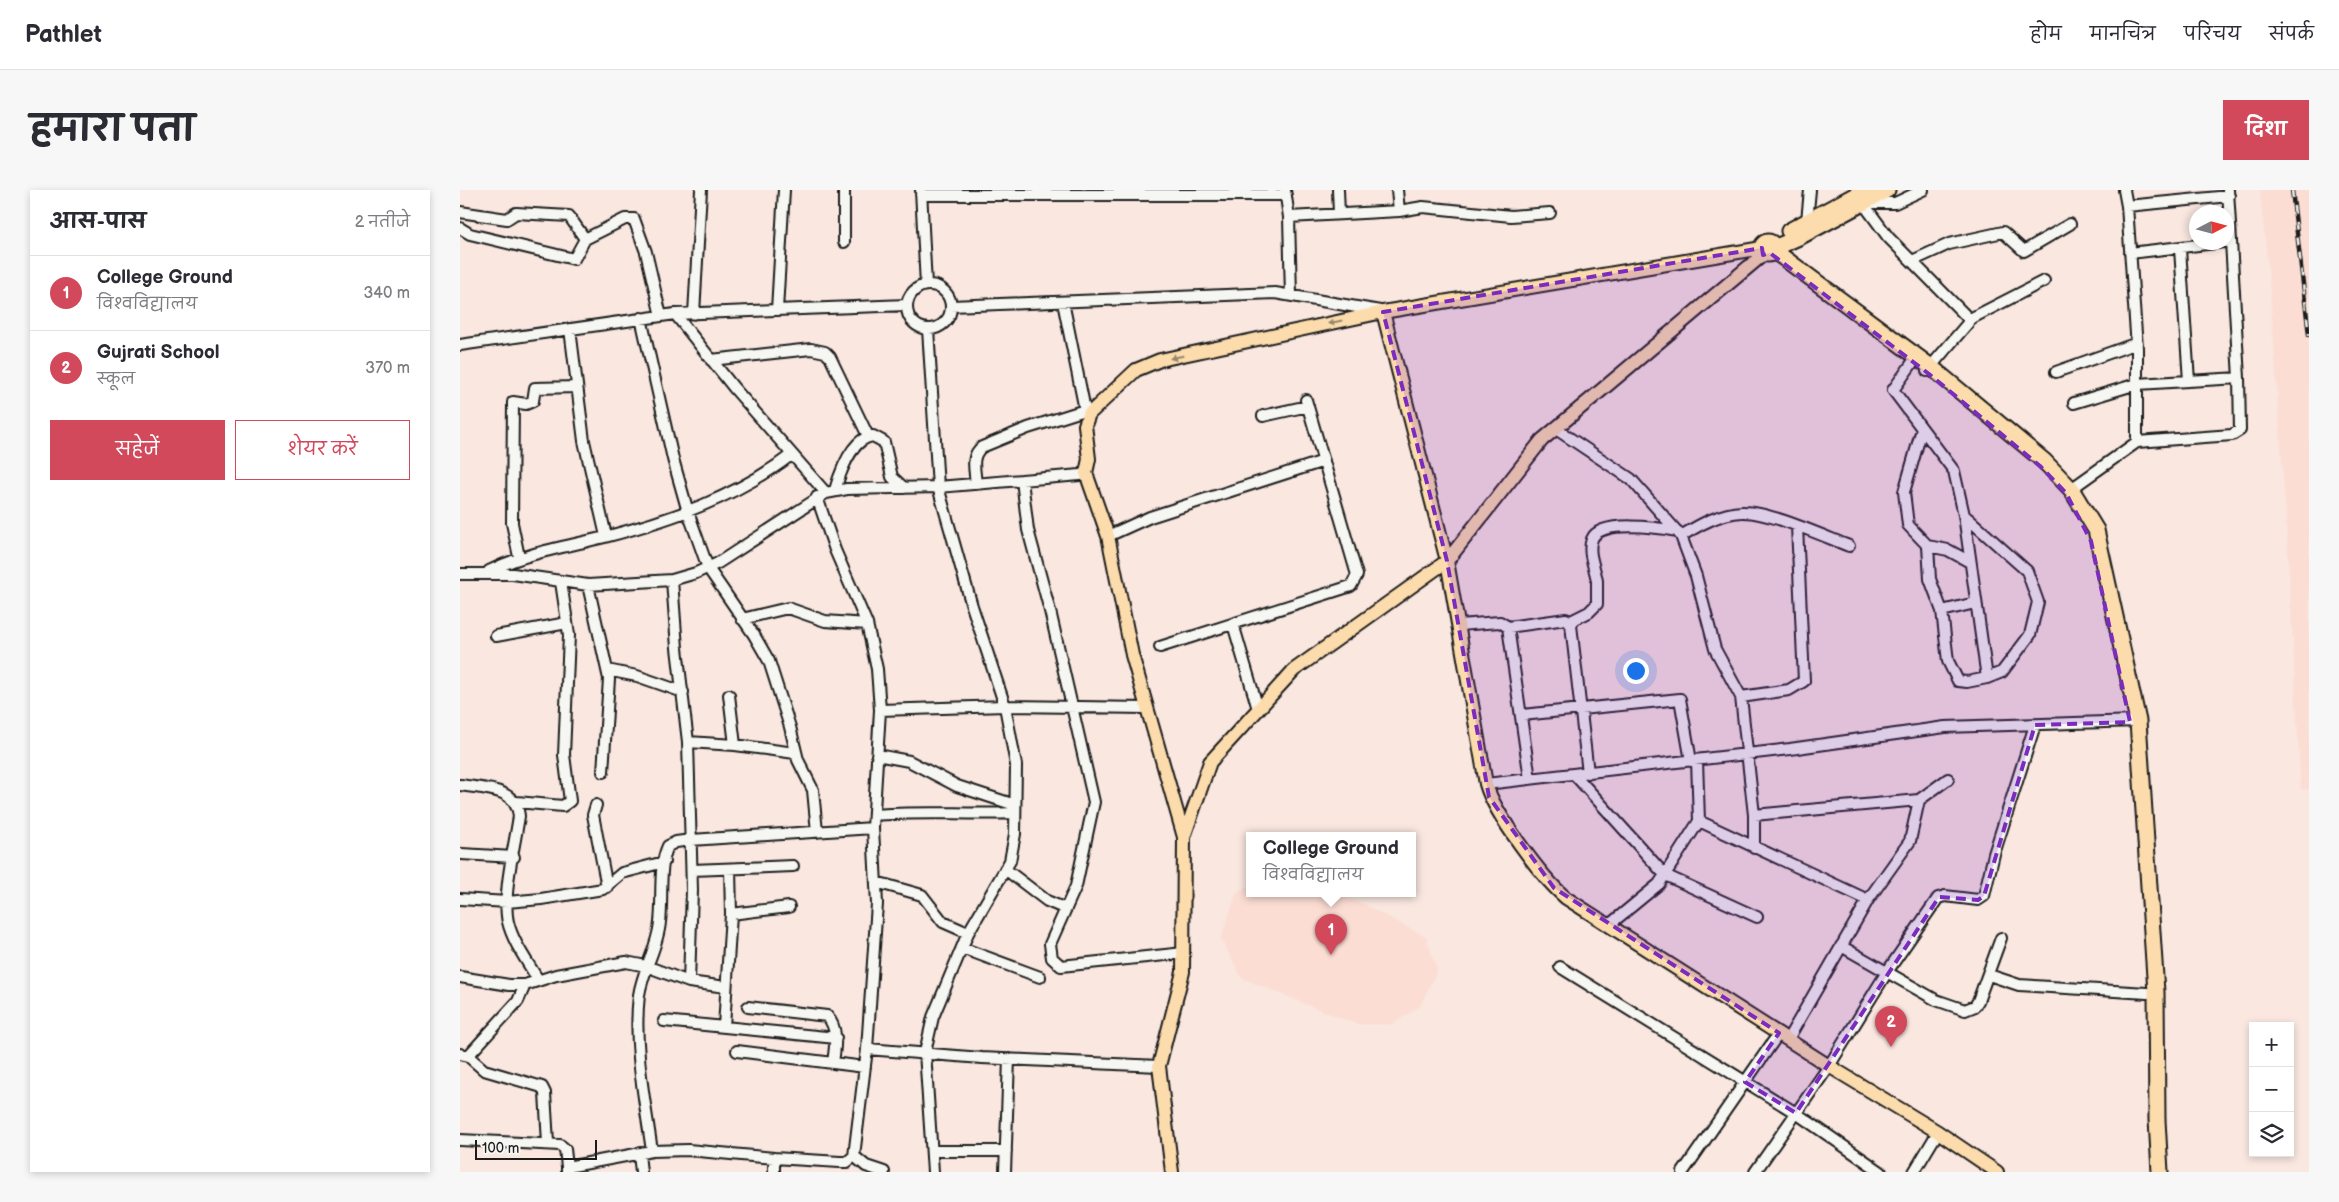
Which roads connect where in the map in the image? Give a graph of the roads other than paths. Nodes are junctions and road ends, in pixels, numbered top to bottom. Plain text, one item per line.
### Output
1 (701, 190) edge
2 (784, 190) edge
3 (844, 190) edge
4 (1338, 190) edge
5 (1397, 190) edge
6 (1810, 190) edge
7 (1888, 190) edge
8 (1923, 190) edge
9 (2124, 190) edge
10 (2178, 190) edge
11 (921, 192) edge
12 (1286, 192) edge
13 (1104, 193) edge
14 (2228, 193) edge
15 (1863, 194) edge
16 (2179, 202) junction
17 (2127, 206) junction
18 (1398, 211) junction
19 (460, 212) edge
20 (1550, 213) dead end
21 (1339, 214) junction
22 (1289, 217) junction
23 (1807, 221) junction
24 (2070, 224) dead end
25 (460, 228) edge
26 (585, 239) junction
27 (844, 242) dead end
28 (2189, 248) edge
29 (1769, 249) junction
30 (2180, 249) junction
31 (2229, 250) edge
32 (2130, 253) junction
33 (1912, 261) junction
34 (2044, 281) dead end
35 (926, 285) junction
36 (1291, 296) junction
37 (1063, 302) junction
38 (907, 305) junction
39 (951, 306) junction
40 (777, 310) junction
41 (1383, 312) junction
42 (675, 314) junction
43 (694, 314) junction
44 (661, 316) junction
45 (641, 318) junction
46 (1968, 320) junction
47 (570, 329) junction
48 (928, 329) junction
49 (2136, 343) junction
50 (460, 345) edge
51 (711, 360) junction
52 (1913, 362) junction
53 (1929, 369) junction
54 (2056, 372) dead end
55 (2239, 378) junction
56 (2189, 381) junction
57 (2137, 384) junction
58 (576, 387) junction
59 (2074, 403) dead end
60 (1087, 412) junction
61 (1263, 416) dead end
62 (1556, 429) junction
63 (1922, 429) junction
64 (868, 436) junction
65 (2137, 442) junction
66 (791, 455) junction
67 (1324, 462) junction
68 (1086, 473) junction
69 (1022, 480) junction
70 (976, 484) junction
71 (938, 487) junction
72 (904, 488) junction
73 (2070, 489) junction
74 (826, 493) junction
75 (688, 512) junction
76 (1964, 515) junction
77 (1797, 526) junction
78 (1679, 533) junction
79 (606, 536) junction
80 (1108, 536) junction
81 (1849, 546) dead end
82 (1928, 546) junction
83 (519, 557) junction
84 (1447, 561) junction
85 (1970, 562) junction
86 (708, 568) junction
87 (486, 572) junction
88 (460, 574) edge
89 (672, 580) junction
90 (561, 582) junction
91 (588, 586) junction
92 (1975, 603) junction
93 (1942, 611) junction
94 (742, 619) junction
95 (1569, 622) junction
96 (567, 623) junction
97 (867, 624) junction
98 (1233, 624) junction
99 (1458, 625) junction
100 (1508, 627) junction
101 (496, 636) dead end
102 (1160, 647) dead end
103 (607, 670) junction
104 (1987, 678) junction
105 (683, 692) junction
106 (728, 695) dead end
107 (1741, 698) junction
108 (1006, 706) junction
109 (1070, 706) junction
110 (1146, 708) junction
111 (1580, 708) junction
112 (880, 710) junction
113 (1258, 710) junction
114 (1522, 715) junction
115 (2134, 721) junction
116 (2035, 725) junction
117 (688, 742) junction
118 (734, 745) junction
119 (795, 753) junction
120 (1748, 754) junction
121 (877, 755) junction
122 (1694, 760) junction
123 (603, 772) dead end
124 (1588, 772) junction
125 (1574, 774) junction
126 (1530, 779) junction
127 (1948, 779) dead end
128 (1486, 784) junction
129 (460, 786) edge
130 (1919, 800) junction
131 (516, 802) junction
132 (596, 805) dead end
133 (1015, 809) junction
134 (874, 815) junction
135 (1754, 815) junction
136 (1699, 821) junction
137 (873, 828) junction
138 (817, 832) junction
139 (1184, 837) junction
140 (691, 840) junction
141 (1754, 848) junction
142 (461, 854) dead end
143 (514, 857) junction
144 (664, 862) junction
145 (793, 866) dead end
146 (730, 869) junction
147 (1005, 869) junction
148 (692, 870) junction
149 (1665, 875) junction
150 (876, 882) junction
151 (607, 887) junction
152 (460, 899) edge
153 (1868, 900) junction
154 (507, 902) junction
155 (789, 907) dead end
156 (1066, 909) junction
157 (731, 914) junction
158 (1757, 917) dead end
159 (1609, 925) junction
160 (968, 933) junction
161 (2001, 938) dead end
162 (1841, 946) junction
163 (962, 948) junction
164 (1184, 953) junction
165 (646, 966) junction
166 (1560, 967) dead end
167 (1887, 972) junction
168 (1989, 975) junction
169 (460, 977) edge
170 (1040, 977) dead end
171 (538, 980) junction
172 (689, 982) junction
173 (525, 984) junction
174 (726, 988) junction
175 (2148, 993) junction
176 (748, 1007) dead end
177 (664, 1021) dead end
178 (724, 1027) junction
179 (1784, 1036) junction
180 (836, 1038) junction
181 (867, 1049) junction
182 (737, 1051) dead end
183 (925, 1052) junction
184 (464, 1055) edge
185 (1009, 1059) junction
186 (833, 1063) junction
187 (1159, 1066) junction
188 (1829, 1066) junction
189 (865, 1067) junction
190 (1745, 1082) junction
191 (1796, 1113) junction
192 (1938, 1132) junction
193 (460, 1140) edge
194 (548, 1143) junction
195 (932, 1151) junction
196 (1006, 1151) junction
197 (652, 1152) junction
198 (640, 1154) junction
199 (854, 1156) junction
200 (774, 1158) junction
201 (567, 1169) edge
202 (641, 1172) edge
203 (774, 1172) edge
204 (884, 1172) edge
205 (934, 1172) edge
206 (1006, 1172) edge
207 (1172, 1172) edge
208 (1683, 1172) edge
209 (1754, 1172) edge
210 (1881, 1172) edge
211 (1914, 1172) edge
212 (1997, 1172) edge
213 (2151, 1172) edge
214 (2160, 1172) edge

1 - 43 street
2 - 40 street
3 - 27 street
4 - 21 street
5 - 18 street
6 - 23 street
7 - 15 highway
8 - 15 street
9 - 17 street
10 - 16 street
11 - 13 street
11 - 35 street
12 - 13 street
12 - 22 street
14 - 16 street
15 - 23 highway
15 - 29 highway
15 - 33 street
16 - 17 street
17 - 32 street
18 - 20 street
18 - 21 street
19 - 26 street
21 - 22 street
22 - 36 street
23 - 29 highway
24 - 33 street
25 - 26 street
26 - 44 street
28 - 30 street
29 - 41 main road
29 - 52 highway
29 - 53 highway
29 - 62 main road
30 - 32 street
30 - 56 street
31 - 55 street
32 - 49 street
33 - 46 street
34 - 46 street
35 - 38 street
35 - 39 street
36 - 37 street
36 - 41 street
37 - 39 street
37 - 60 street
38 - 40 street
38 - 48 street
39 - 48 street
40 - 43 street
41 -> 60 main road
41 - 84 main road
42 - 43 street
42 - 44 street
42 - 51 street
44 - 45 street
45 - 47 street
45 - 75 street
46 - 53 street
47 - 50 street
47 - 58 street
48 - 71 street
49 - 54 street
49 - 57 street
51 - 64 street
51 - 66 street
52 - 53 highway
52 - 63 street
53 - 73 highway
53 - 115 highway
55 - 56 street
55 - 65 street
56 - 57 street
57 - 59 street
57 - 65 street
58 - 79 street
58 - 83 street
60 - 68 main road
60 - 70 street
61 - 67 street
62 - 78 street
62 - 84 main road
63 - 76 street
63 - 82 street
64 - 72 street
64 - 74 street
65 - 73 street
66 - 74 street
66 - 75 street
67 - 80 street
67 - 98 street
68 - 69 street
68 - 80 main road
69 - 70 street
69 - 109 street
70 - 71 street
71 - 72 street
71 - 108 street
72 - 74 street
73 - 115 highway
74 - 86 street
74 - 97 street
75 - 79 street
75 - 86 street
76 - 85 street
76 - 104 street
77 - 78 street
77 - 81 street
77 - 107 street
78 - 95 street
78 - 107 street
79 - 83 street
80 - 110 main road
82 - 85 street
82 - 93 street
83 - 87 street
84 - 99 main road
84 - 113 main road
85 - 92 street
86 - 89 street
86 - 94 street
87 - 88 street
87 - 90 street
89 - 91 street
89 - 105 street
90 - 91 street
90 - 96 street
91 - 103 street
92 - 93 street
92 - 104 street
93 - 104 street
94 - 97 street
94 - 119 street
95 - 100 street
95 - 111 street
96 - 101 street
96 - 131 street
97 - 112 street
98 - 102 street
98 - 113 street
99 - 100 street
99 - 128 main road
100 - 114 street
103 - 105 street
103 - 123 street
105 - 117 street
106 - 118 street
107 - 120 street
108 - 109 street
108 - 112 street
108 - 133 street
109 - 110 street
109 - 156 street
110 - 139 main road
111 - 114 street
111 - 122 street
111 - 124 street
112 - 121 street
113 - 139 main road
114 - 126 street
115 - 116 street
115 - 175 highway
115 - 214 highway
116 - 120 street
116 - 167 street
117 - 118 street
117 - 140 street
118 - 119 street
119 - 138 street
120 - 122 street
120 - 135 street
121 - 133 street
121 - 134 street
122 - 124 street
122 - 136 street
124 - 125 street
125 - 126 street
125 - 149 street
126 - 128 street
127 - 130 street
128 - 159 main road
129 - 131 street
130 - 135 street
130 - 153 street
131 - 143 street
132 - 151 street
133 - 134 street
133 - 147 street
134 - 137 street
135 - 141 street
136 - 141 street
136 - 149 street
137 - 138 street
137 - 150 street
138 - 140 street
139 - 164 main road
140 - 144 street
140 - 148 street
141 - 153 street
142 - 143 street
143 - 154 street
144 - 151 street
144 - 165 street
145 - 146 street
146 - 148 street
146 - 157 street
147 - 156 street
147 - 160 street
148 - 172 street
149 - 158 street
149 - 159 street
150 - 160 street
150 - 181 street
151 - 154 street
152 - 154 street
153 - 162 street
154 - 171 street
155 - 157 street
156 - 164 street
157 - 174 street
159 - 179 main road
160 - 163 street
161 - 168 street
162 - 167 street
162 - 179 street
163 - 170 street
163 - 183 street
164 - 187 main road
165 - 171 street
165 - 172 street
165 - 197 street
166 - 190 street
167 - 168 street
167 - 188 street
168 - 175 street
169 - 173 street
171 - 173 street
172 - 174 street
173 - 184 street
174 - 178 street
175 - 213 highway
176 - 180 street
177 - 178 street
178 - 180 street
179 - 188 main road
179 - 190 street
180 - 186 street
181 - 183 street
181 - 189 street
182 - 186 street
183 - 185 street
183 - 195 street
184 - 194 street
185 - 187 street
185 - 196 street
186 - 189 street
187 - 207 main road
188 - 191 street
188 - 192 main road
189 - 199 street
190 - 191 street
190 - 208 street
191 - 209 street
191 - 210 street
192 - 211 street
192 - 212 main road
193 - 194 street
194 - 201 street
195 - 196 street
195 - 205 street
196 - 206 street
197 - 198 street
197 - 200 street
198 - 201 street
198 - 202 street
199 - 200 street
199 - 204 street
200 - 203 street

